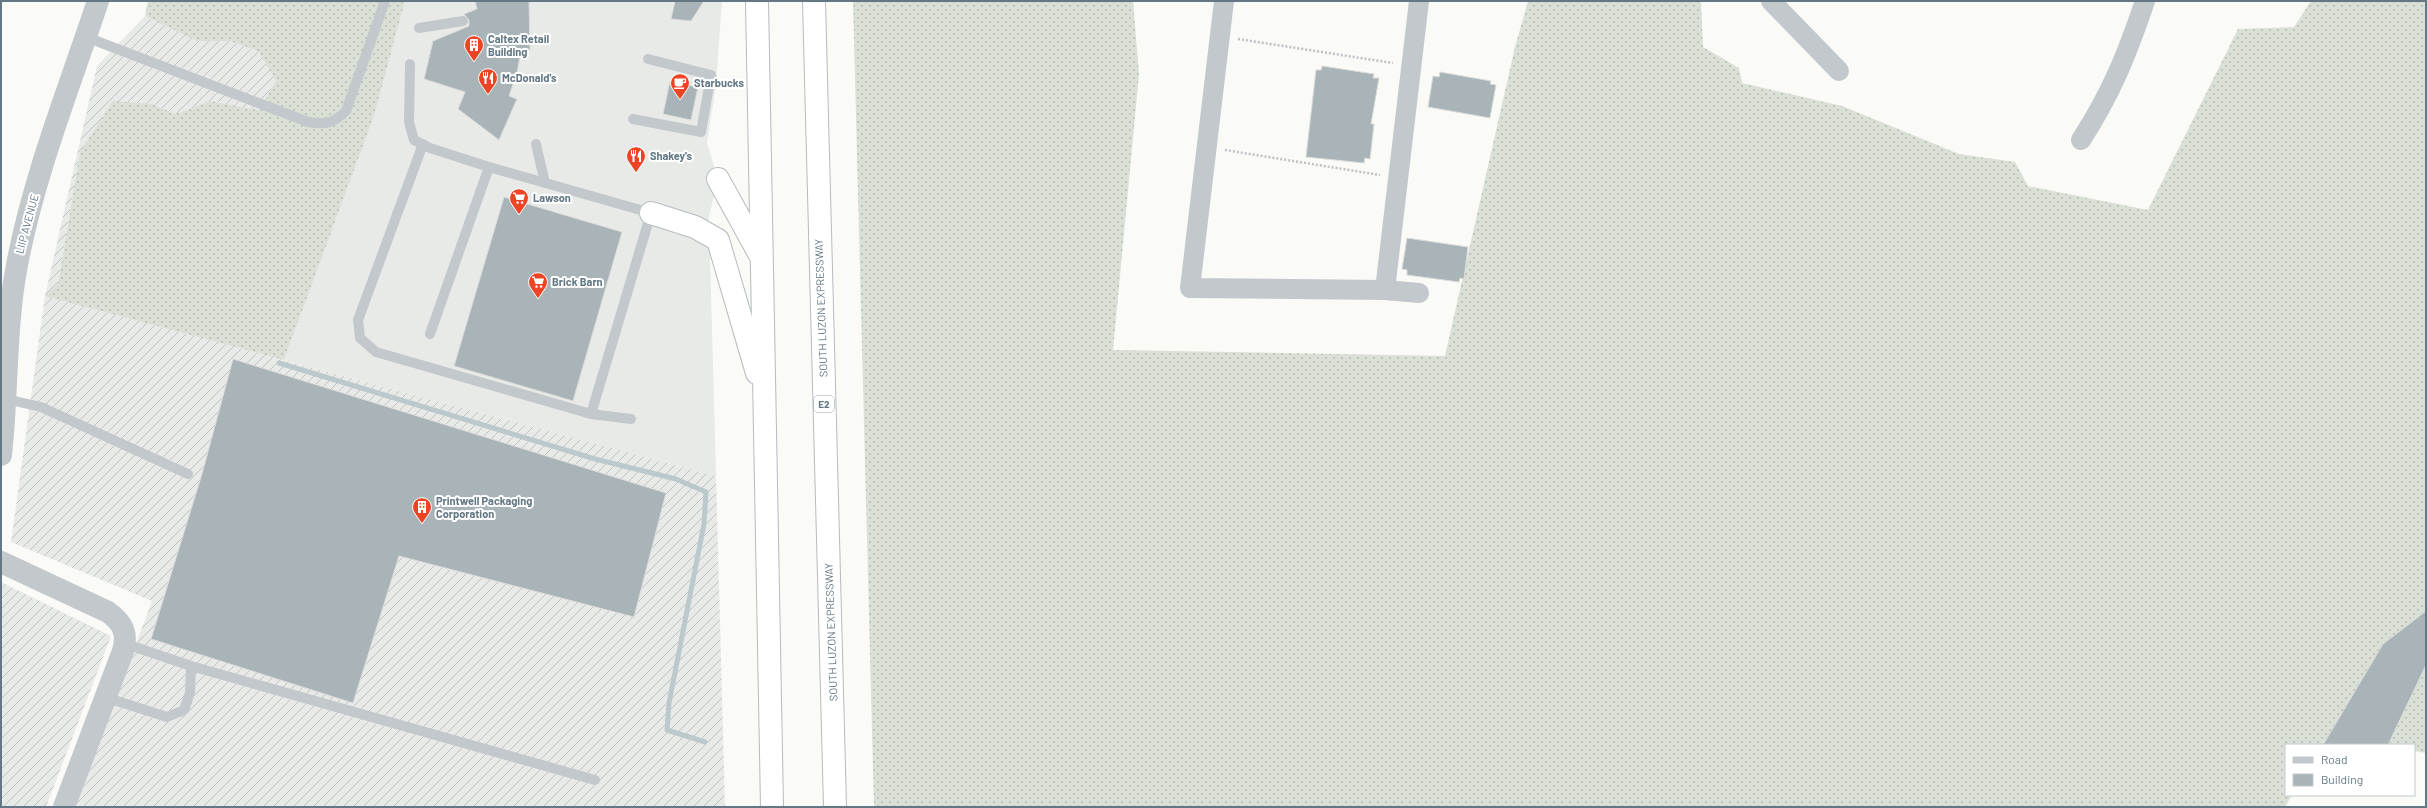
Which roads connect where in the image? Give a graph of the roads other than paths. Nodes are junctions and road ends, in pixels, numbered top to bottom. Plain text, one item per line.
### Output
1 (98, 1) edge
2 (385, 1) edge
3 (757, 1) edge
4 (814, 1) edge
5 (1224, 1) edge
6 (1418, 1) edge
7 (1771, 1) edge
8 (2144, 1) edge
9 (463, 21) dead end
10 (420, 28) dead end
11 (86, 38) junction
12 (648, 59) dead end
13 (410, 64) dead end
14 (1839, 71) dead end
15 (633, 119) dead end
16 (2081, 140) dead end
17 (423, 144) junction
18 (536, 144) dead end
19 (489, 167) junction
20 (718, 179) dead end
21 (545, 183) junction
22 (651, 213) junction
23 (761, 258) junction
24 (1385, 290) junction
25 (1419, 293) dead end
26 (430, 334) dead end
27 (6, 400) junction
28 (766, 403) junction
29 (591, 414) junction
30 (631, 419) dead end
31 (1, 456) edge
32 (188, 474) dead end
33 (1, 562) edge
34 (124, 645) junction
35 (191, 666) junction
36 (105, 695) junction
37 (595, 780) dead end
38 (64, 807) edge
39 (772, 807) edge
40 (835, 807) edge

1 - 11 street, LIIP AVENUE
2 - 11 lane
3 - 23 highway
4 - 40 highway, SOUTH LUZON EXPRESSWAY / E2
5 - 24 street
6 - 24 street
7 - 14 street
8 - 16 street
9 - 10 lane
11 - 27 street, LIIP AVENUE
12 - 15 lane
13 - 17 lane
17 - 19 lane
17 - 29 lane
18 - 21 lane
19 - 21 lane
19 - 26 lane
20 - 23 highway
21 - 22 lane
22 - 28 highway
22 - 29 lane
23 - 28 highway
24 - 25 street
27 - 31 street, LIIP AVENUE
27 - 32 lane
28 - 39 highway
29 - 30 lane
33 - 34 street
34 - 35 lane
34 - 36 street
35 - 36 lane
35 - 37 lane
36 - 38 street

